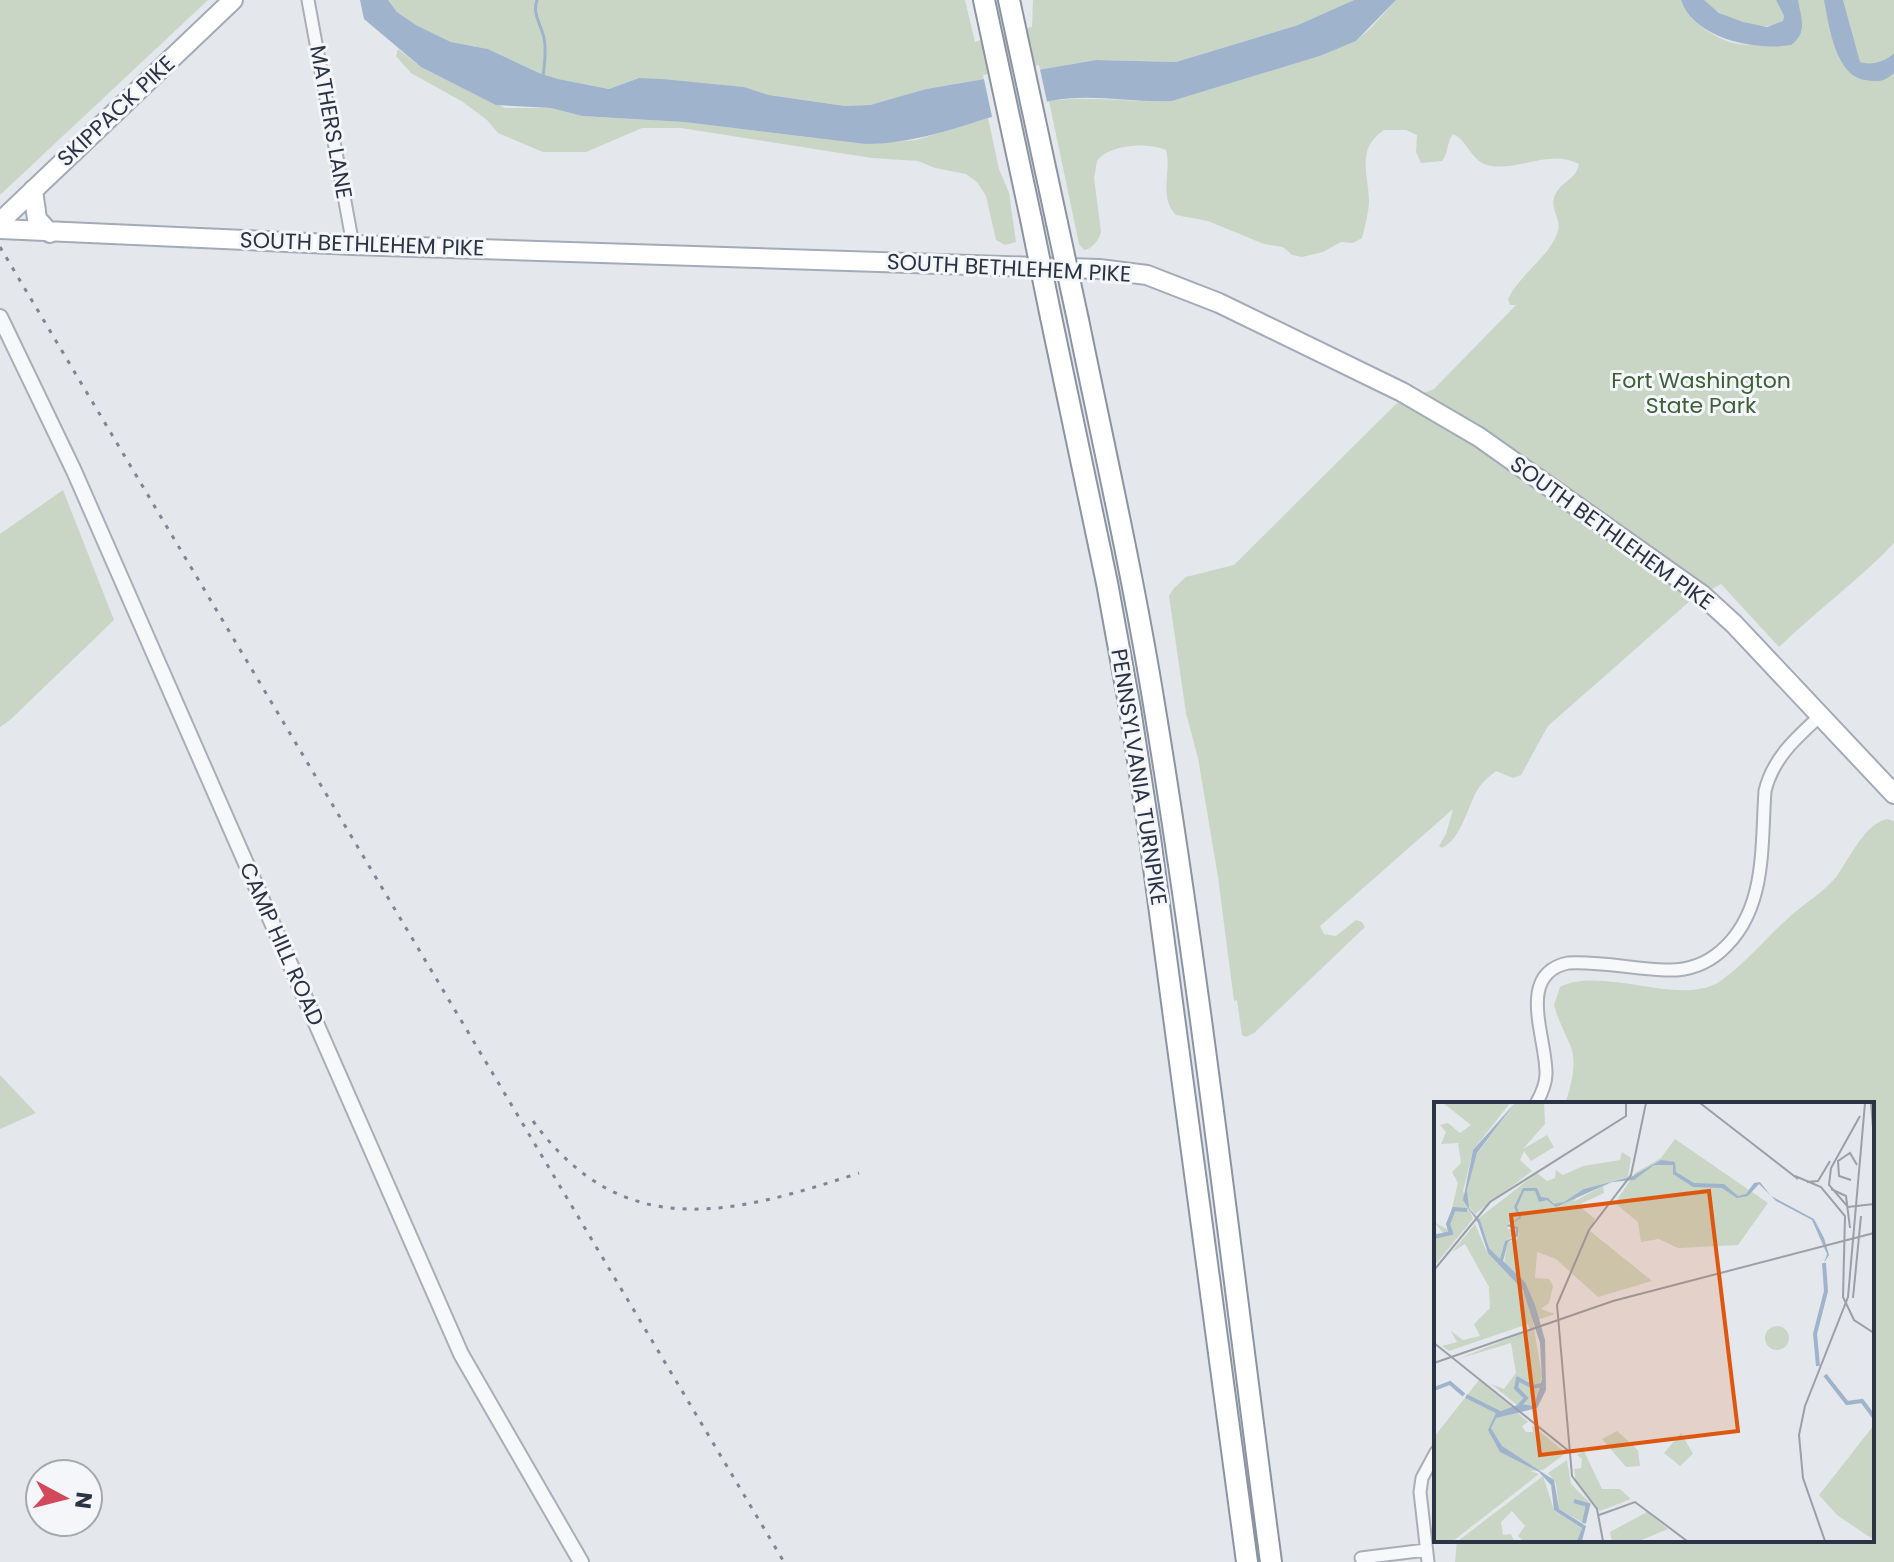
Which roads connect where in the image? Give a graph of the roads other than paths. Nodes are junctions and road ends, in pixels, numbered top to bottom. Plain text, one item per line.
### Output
1 (233, 0) edge
2 (308, 0) edge
3 (1010, 6) edge
4 (986, 8) edge
5 (33, 190) junction
6 (0, 222) edge
7 (0, 229) edge
8 (50, 233) junction
9 (353, 245) junction
10 (0, 317) edge
11 (1820, 716) junction
12 (1894, 794) edge
13 (1537, 1102) edge
14 (1434, 1457) edge
15 (1427, 1556) edge
16 (1361, 1558) dead end
17 (581, 1562) edge
18 (1247, 1562) edge
19 (1271, 1562) edge

1 - 5 main road, SKIPPACK PIKE
2 - 9 street, MATHERS LANE
3 - 19 highway, PENNSYLVANIA TURNPIKE, bridge
4 - 18 highway, PENNSYLVANIA TURNPIKE, bridge
5 - 6 main road, SKIPPACK PIKE
5 - 8 main road
7 - 8 main road, SOUTH BETHLEHEM PIKE
8 - 9 main road, SOUTH BETHLEHEM PIKE
9 - 11 main road, SOUTH BETHLEHEM PIKE
10 - 17 street, CAMP HILL ROAD
11 - 12 main road, SOUTH BETHLEHEM PIKE
11 - 13 street
14 - 15 street
15 - 16 street

